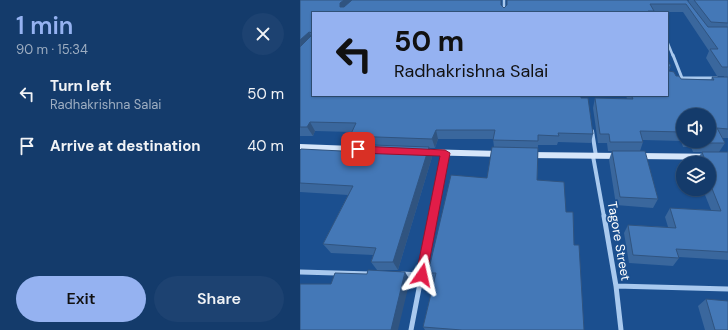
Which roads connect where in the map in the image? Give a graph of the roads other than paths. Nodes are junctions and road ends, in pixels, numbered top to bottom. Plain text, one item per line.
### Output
1 (504, 0) edge
2 (504, 12) edge
3 (668, 43) edge
4 (668, 78) edge
5 (682, 78) junction
6 (720, 78) edge
7 (591, 127) edge
8 (300, 147) edge
9 (361, 150) edge
10 (415, 152) edge
11 (445, 153) junction
12 (595, 156) junction
13 (728, 157) edge
14 (300, 272) edge
15 (376, 274) edge
16 (399, 274) edge
17 (422, 275) junction
18 (616, 286) junction
19 (728, 289) edge
20 (411, 330) edge
21 (621, 330) edge

1 - 2 street
3 - 5 street
4 - 5 street
5 - 6 street
7 - 12 street, Tagore Street
8 - 9 street
10 - 11 street
11 - 12 street
11 - 17 street
12 - 13 street
12 - 18 street, Tagore Street
14 - 15 street
16 - 17 street
17 - 20 street
18 - 19 street
18 - 21 street, Tagore Street

